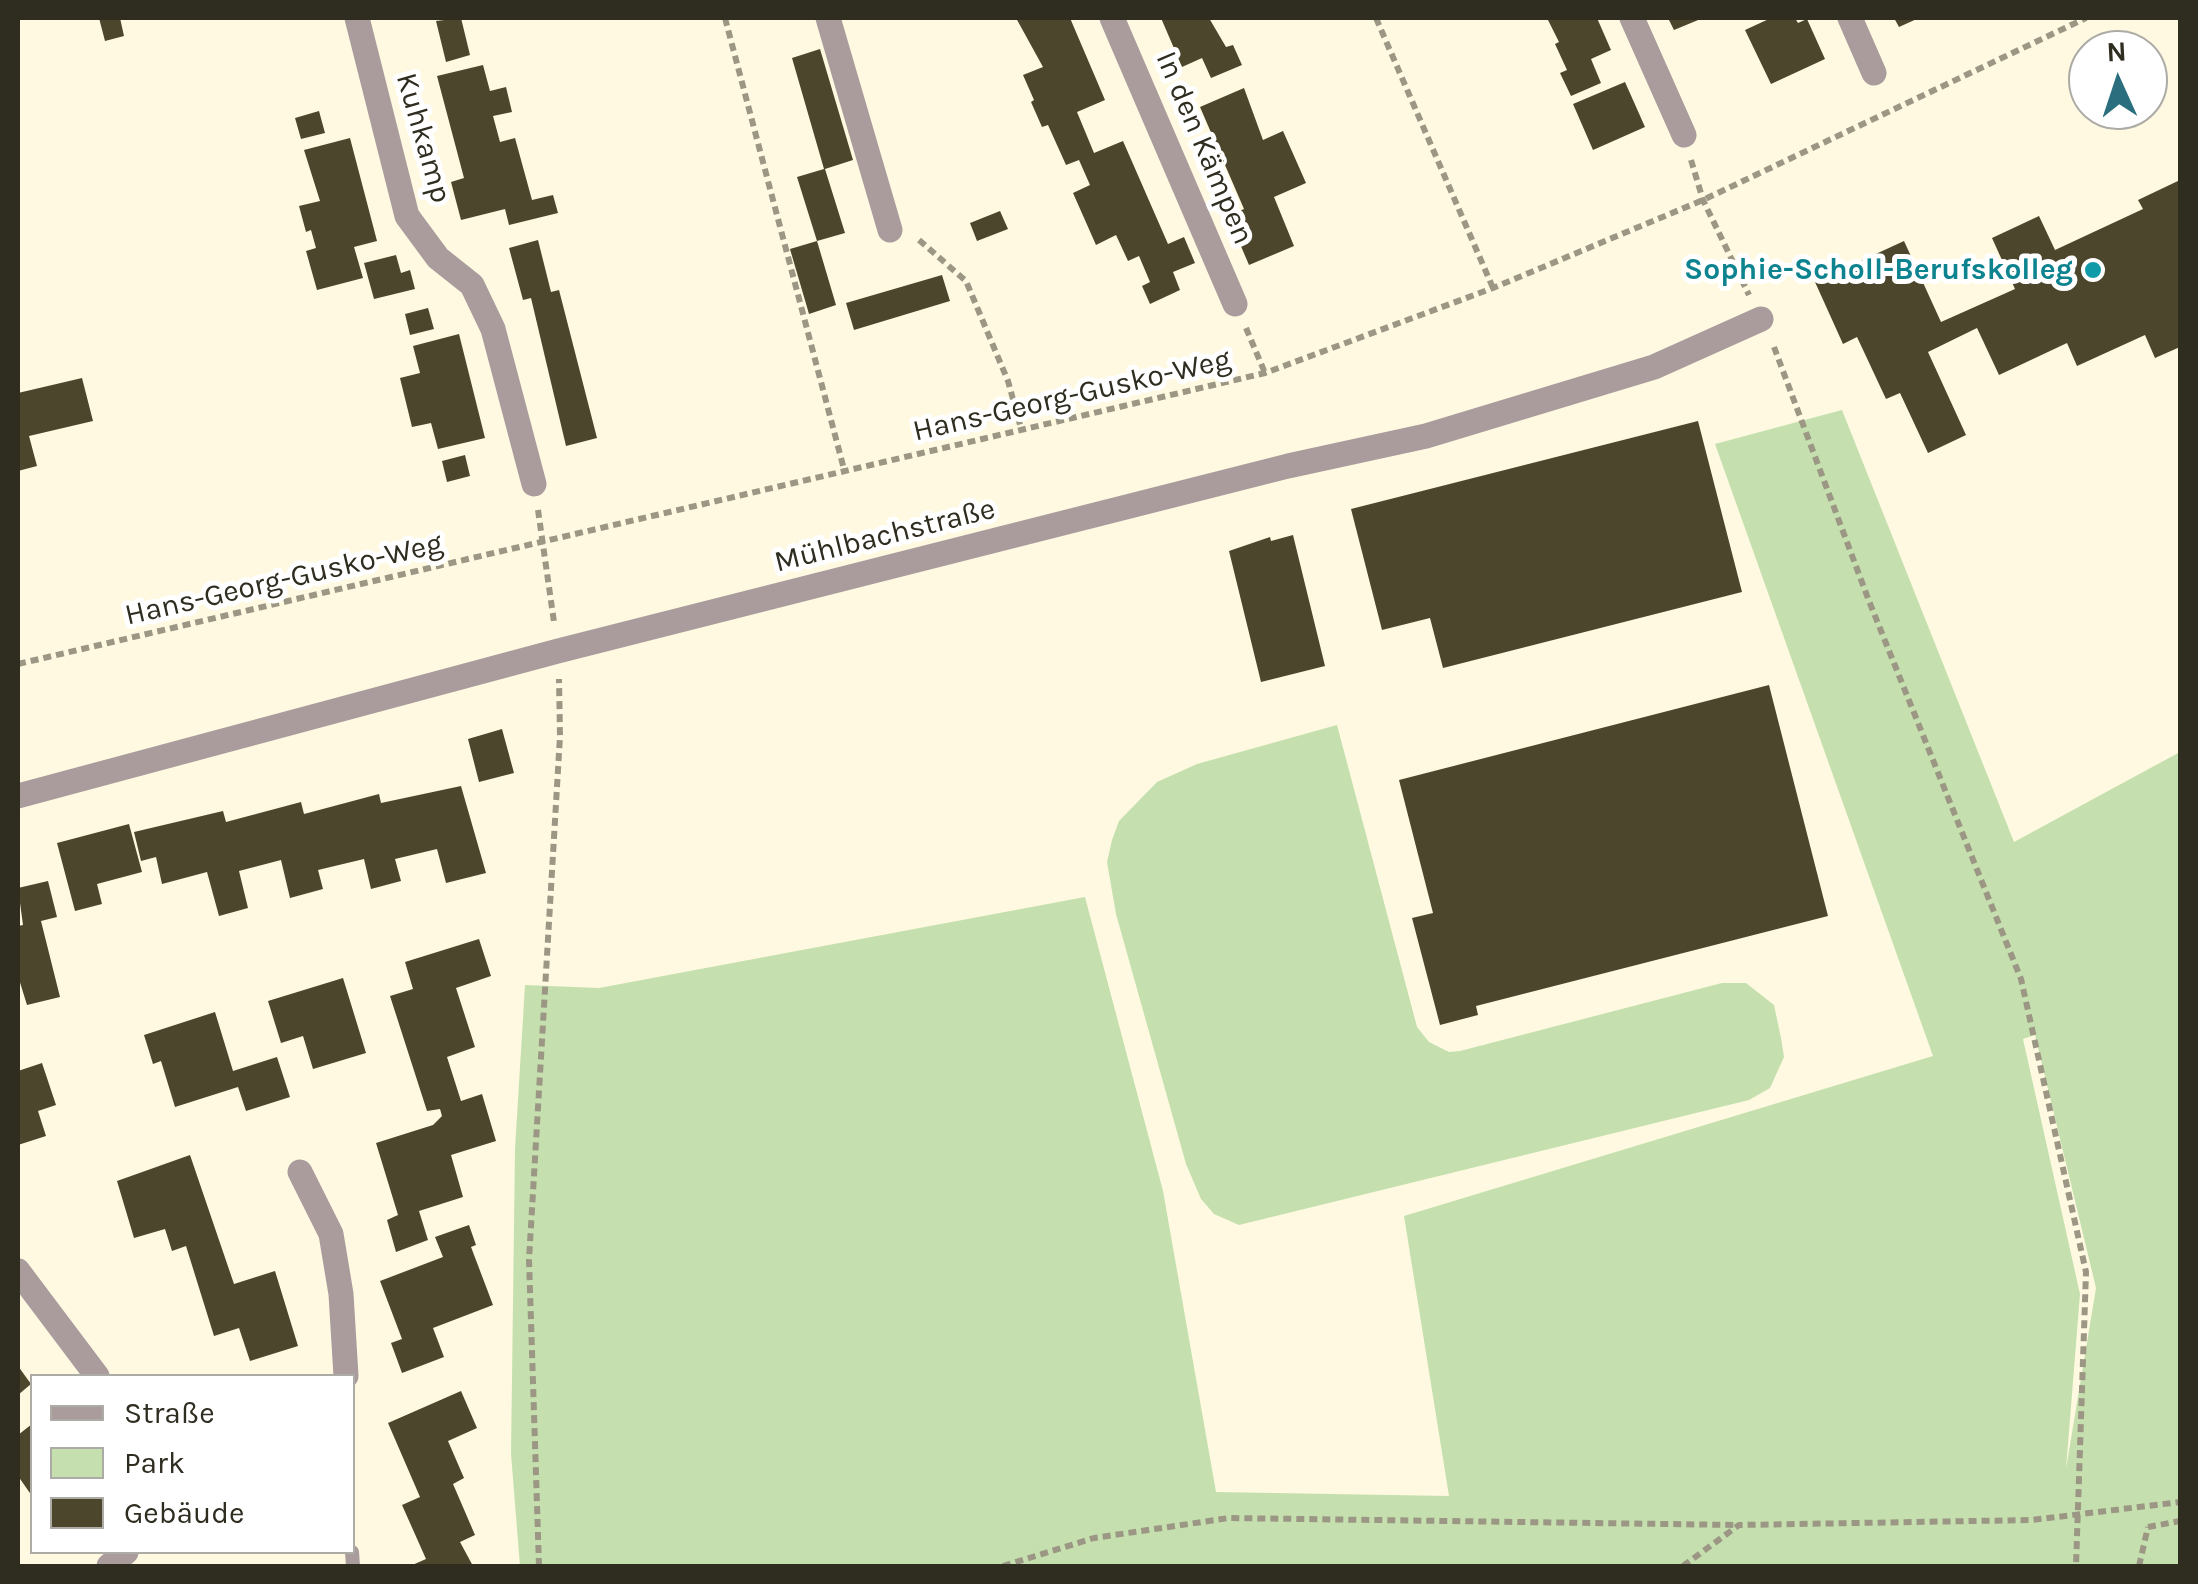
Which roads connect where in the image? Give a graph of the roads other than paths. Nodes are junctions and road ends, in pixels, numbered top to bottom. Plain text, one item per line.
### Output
1 (357, 18) edge
2 (828, 18) edge
3 (1112, 18) edge
4 (1632, 18) edge
5 (1850, 18) edge
6 (1874, 73) dead end
7 (1684, 135) dead end
8 (886, 220) road end
9 (1235, 304) road end
10 (1761, 319) road end
11 (534, 484) road end
12 (18, 796) edge
13 (300, 1172) dead end
14 (18, 1271) edge
15 (95, 1374) edge
16 (346, 1374) edge

1 - 11 street, Kuhkamp
2 - 8 street
3 - 9 street, In den Kämpen
4 - 7 street
5 - 6 street
10 - 12 street, Mühlbachstraße
13 - 16 street
14 - 15 street

